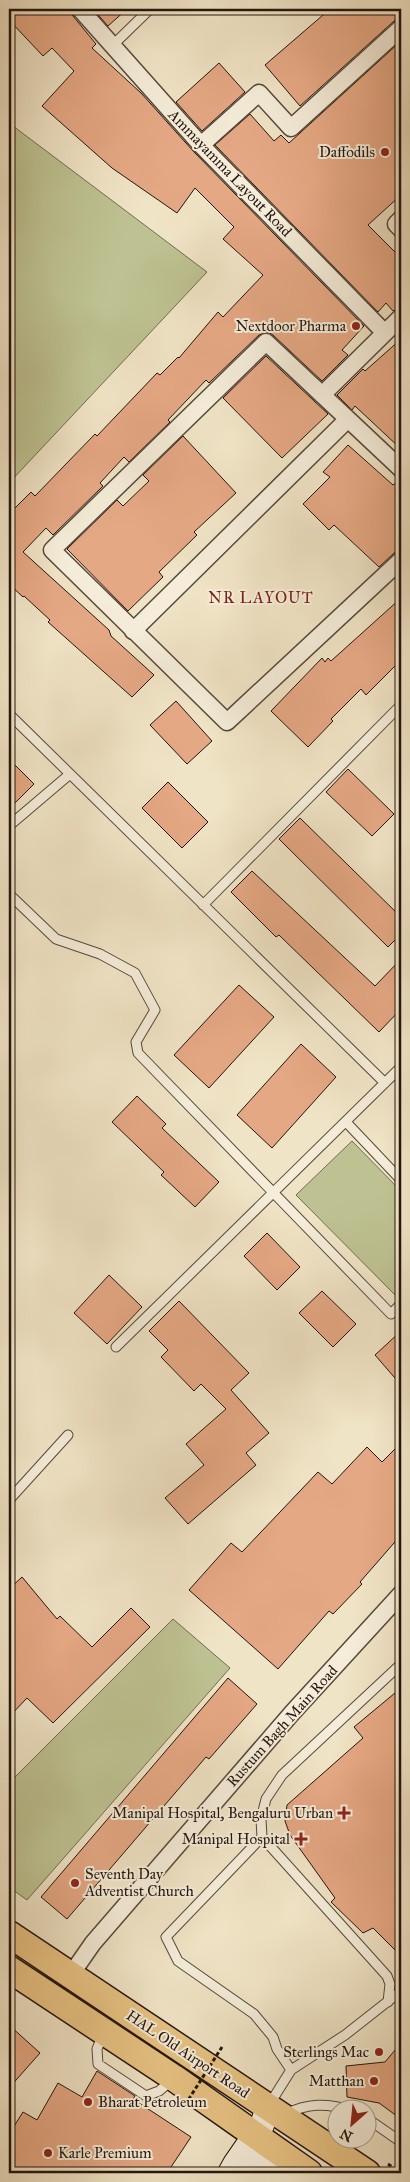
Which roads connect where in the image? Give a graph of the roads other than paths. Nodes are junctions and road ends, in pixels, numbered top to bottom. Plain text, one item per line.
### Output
1 (80, 9) edge
2 (150, 9) edge
3 (401, 28) edge
4 (113, 45) junction
5 (201, 145) junction
6 (401, 219) edge
7 (401, 229) edge
8 (401, 317) edge
9 (385, 333) junction
10 (322, 395) junction
11 (348, 419) junction
12 (401, 469) edge
13 (401, 560) edge
14 (133, 631) junction
15 (401, 705) edge
16 (9, 714) edge
17 (70, 774) junction
18 (9, 830) edge
19 (9, 894) edge
20 (203, 905) junction
21 (401, 1067) edge
22 (385, 1083) junction
23 (346, 1122) junction
24 (401, 1180) edge
25 (274, 1192) junction
26 (401, 1304) edge
27 (116, 1347) dead end
28 (68, 1435) dead end
29 (9, 1500) edge
30 (401, 1594) edge
31 (401, 1664) edge
32 (262, 1838) junction
33 (9, 1934) edge
34 (9, 1969) edge
35 (70, 1976) junction
36 (401, 1991) edge
37 (388, 2002) junction
38 (291, 2070) junction
39 (328, 2105) edge
40 (275, 2112) junction
41 (378, 2126) edge
42 (255, 2136) junction
43 (401, 2142) edge
44 (279, 2154) junction
45 (230, 2173) edge
46 (235, 2173) edge
47 (309, 2173) edge
48 (367, 2173) edge

1 - 4 street, Ammayamma Layout Road
2 - 4 lane
3 - 5 street
4 - 5 street, Ammayamma Layout Road
5 - 9 street, Ammayamma Layout Road
6 - 7 street
8 - 9 street
9 - 10 street
10 - 11 street
10 - 14 street
11 - 12 street
11 - 14 street
13 - 14 street
15 - 20 lane
16 - 17 lane
17 - 18 lane
17 - 20 lane
19 - 25 lane
20 - 22 lane
21 - 22 lane
22 - 23 lane
23 - 24 lane
23 - 25 lane
25 - 26 lane
25 - 27 lane
28 - 29 lane
30 - 35 street, Rustum Bagh Main Road
31 - 32 lane
32 - 37 lane
32 - 38 lane
33 - 35 main road, HAL Old Airport Road
34 - 42 main road, HAL Old Airport Road
35 - 40 main road, HAL Old Airport Road
36 - 37 lane
37 - 38 lane
38 - 40 lane
39 - 40 lane
40 - 42 street
40 - 48 main road, HAL Old Airport Road
41 - 43 lane
42 - 44 main road, HAL Old Airport Road
42 - 45 street
44 - 46 street
44 - 47 main road, HAL Old Airport Road

